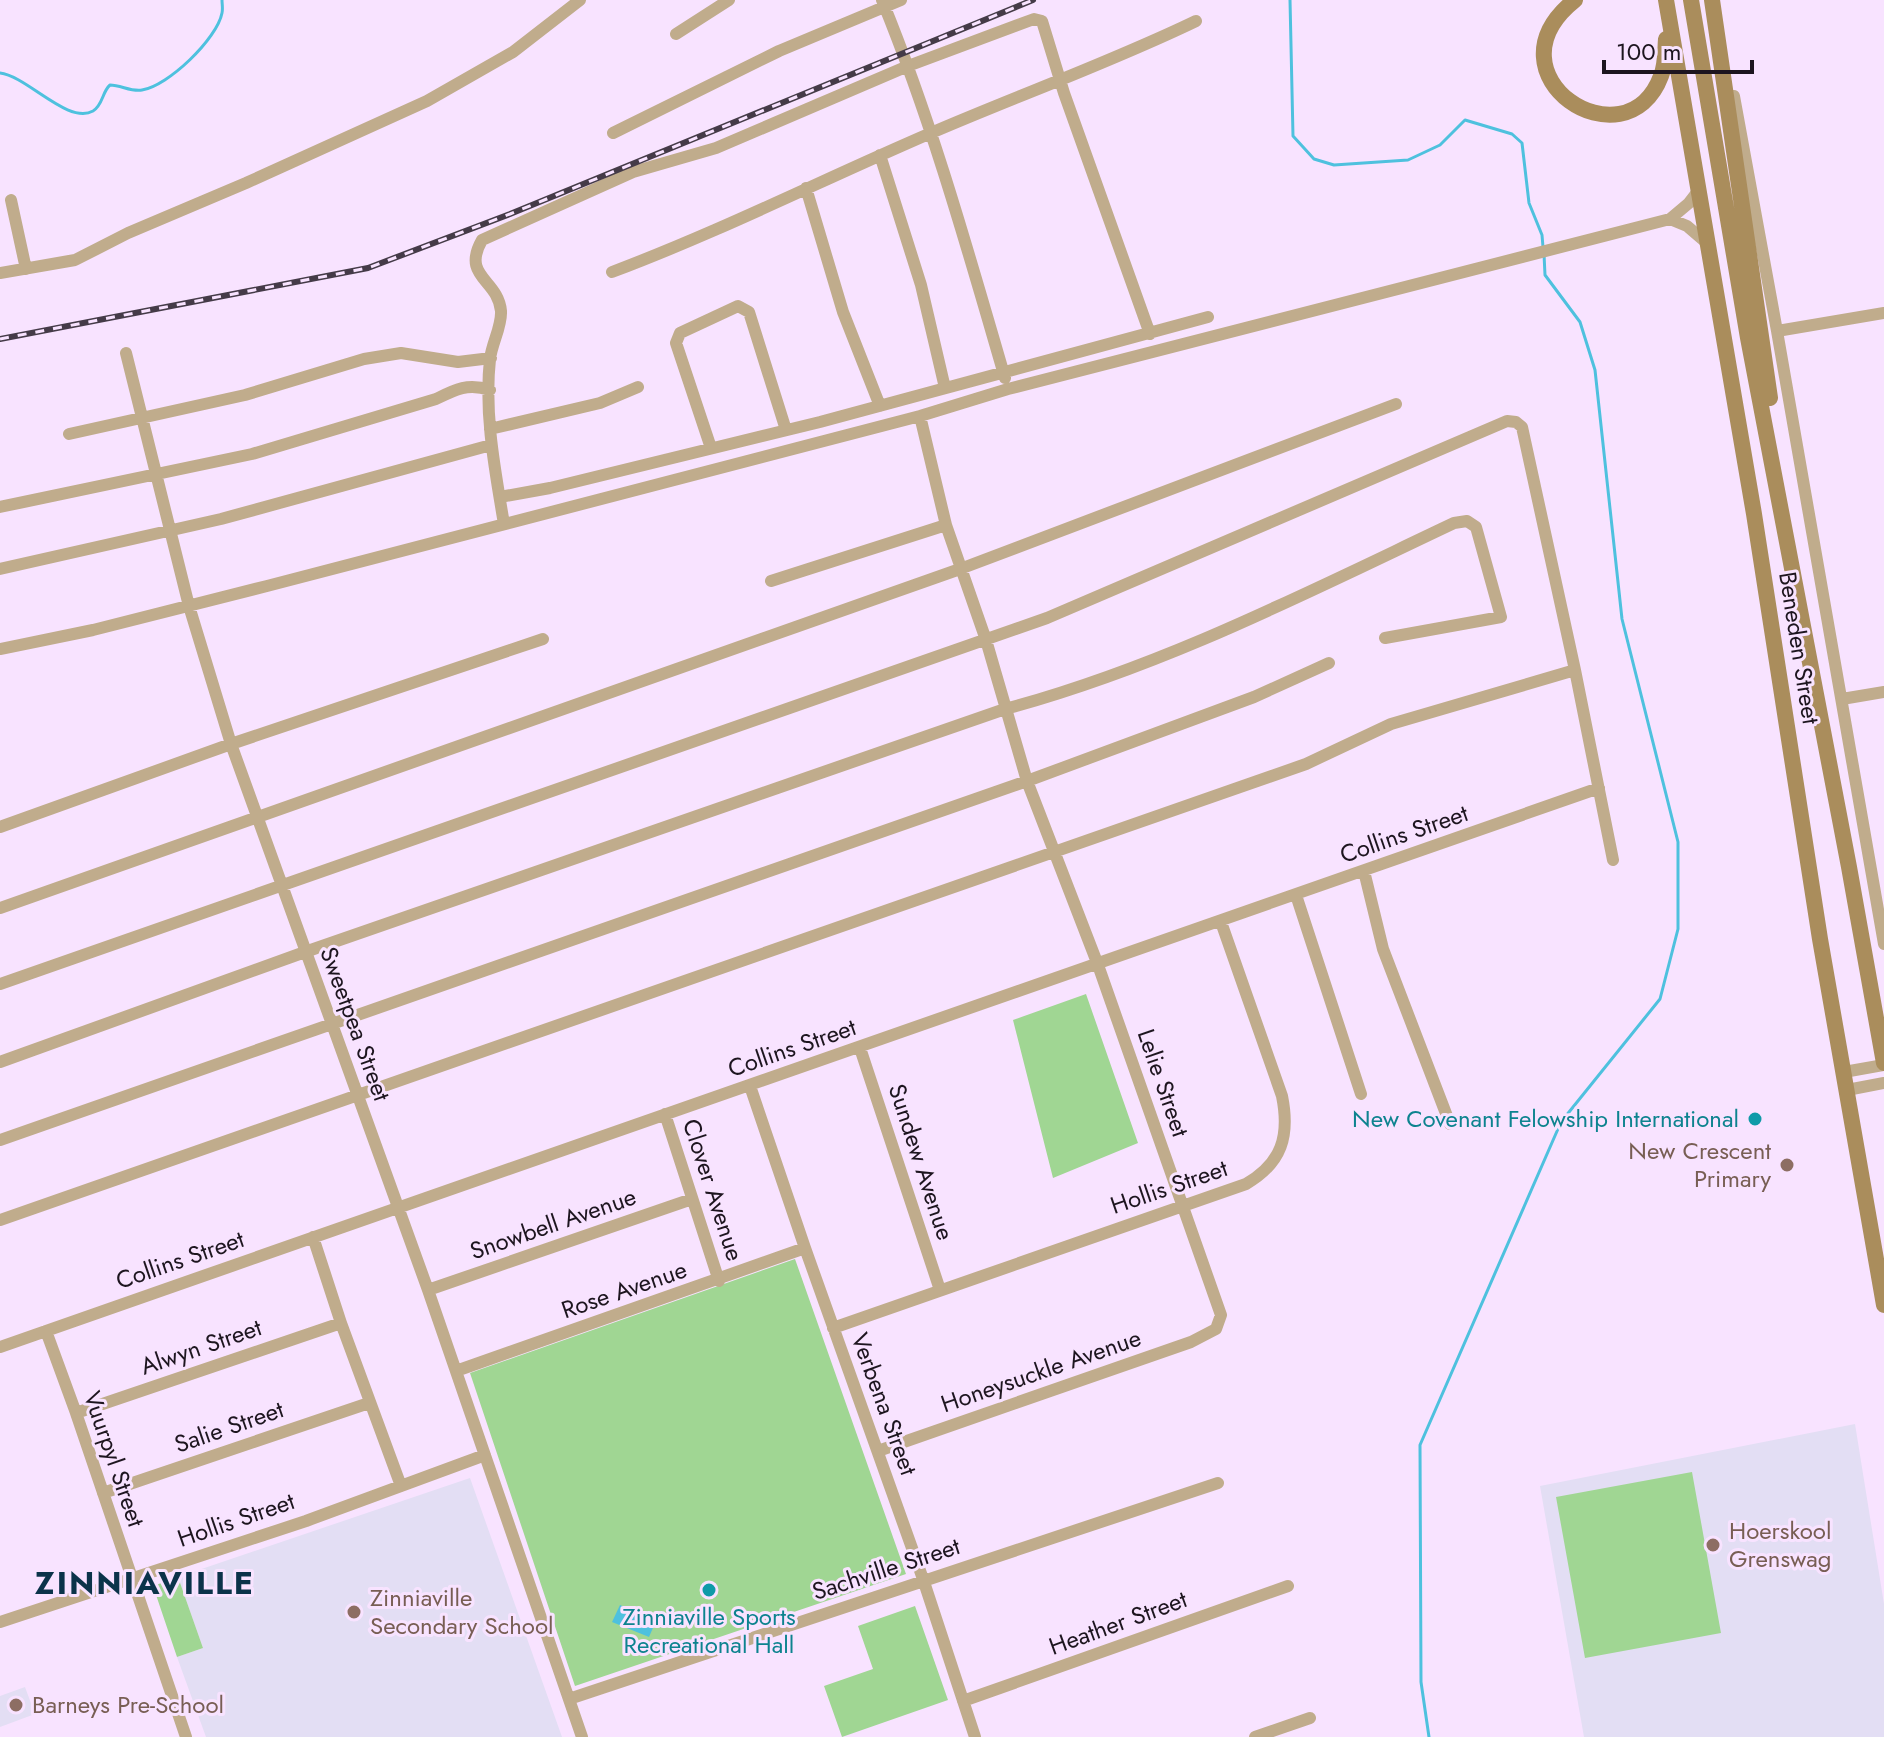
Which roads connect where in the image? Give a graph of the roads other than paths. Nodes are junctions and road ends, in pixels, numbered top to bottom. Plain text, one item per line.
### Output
1 (580, 0) edge
2 (729, 0) edge
3 (901, 0) edge
4 (1575, 0) edge
5 (1691, 0) edge
6 (1714, 0) edge
7 (883, 4) edge
8 (1666, 7) edge
9 (1196, 21) dead end
10 (676, 34) dead end
11 (908, 66) junction
12 (1060, 80) junction
13 (613, 133) dead end
14 (930, 133) junction
15 (880, 155) junction
16 (806, 188) junction
17 (1699, 190) junction
18 (11, 200) dead end
19 (1670, 219) junction
20 (1708, 244) junction
21 (26, 269) junction
22 (612, 272) dead end
23 (0, 273) edge
24 (1884, 313) edge
25 (1208, 317) dead end
26 (1777, 331) junction
27 (1150, 334) junction
28 (126, 353) dead end
29 (491, 358) junction
30 (1003, 372) junction
31 (638, 387) dead end
32 (945, 388) junction
33 (1008, 389) junction
34 (490, 390) junction
35 (1396, 404) dead end
36 (880, 406) junction
37 (920, 416) junction
38 (143, 420) junction
39 (490, 429) junction
40 (786, 430) junction
41 (69, 434) dead end
42 (491, 445) junction
43 (711, 448) junction
44 (157, 476) junction
45 (500, 497) junction
46 (0, 507) edge
47 (1781, 514) junction
48 (504, 524) junction
49 (946, 525) junction
50 (170, 531) junction
51 (0, 569) edge
52 (960, 569) junction
53 (771, 581) dead end
54 (189, 606) junction
55 (1385, 638) dead end
56 (543, 639) dead end
57 (986, 640) junction
58 (0, 649) edge
59 (1329, 663) dead end
60 (1575, 670) junction
61 (1884, 692) edge
62 (1842, 699) junction
63 (1005, 709) junction
64 (231, 744) junction
65 (1027, 781) junction
66 (1599, 788) junction
67 (258, 815) junction
68 (0, 827) edge
69 (1054, 853) junction
70 (1613, 860) dead end
71 (1364, 871) junction
72 (281, 885) junction
73 (1296, 895) junction
74 (0, 908) edge
75 (1221, 922) junction
76 (1884, 944) edge
77 (305, 952) junction
78 (1098, 965) junction
79 (0, 984) edge
80 (330, 1024) junction
81 (860, 1048) junction
82 (0, 1062) edge
83 (1884, 1064) edge
84 (1844, 1072) junction
85 (1884, 1083) edge
86 (750, 1086) junction
87 (1847, 1090) junction
88 (1361, 1094) dead end
89 (357, 1096) junction
90 (665, 1114) junction
91 (1450, 1124) dead end
92 (0, 1140) edge
93 (692, 1199) junction
94 (1182, 1204) junction
95 (398, 1206) junction
96 (0, 1220) edge
97 (313, 1237) junction
98 (805, 1248) junction
99 (719, 1281) junction
100 (428, 1290) junction
101 (940, 1290) junction
102 (1884, 1305) edge
103 (341, 1323) junction
104 (833, 1328) junction
105 (1216, 1329) joint
106 (46, 1331) junction
107 (0, 1347) edge
108 (456, 1371) junction
109 (369, 1403) junction
110 (76, 1413) junction
111 (878, 1451) junction
112 (485, 1455) junction
113 (1218, 1483) dead end
114 (401, 1486) junction
115 (103, 1493) junction
116 (131, 1579) junction
117 (923, 1579) junction
118 (1288, 1586) dead end
119 (0, 1622) edge
120 (569, 1699) junction
121 (963, 1701) junction
122 (1310, 1718) dead end
123 (186, 1737) edge
124 (582, 1737) edge
125 (975, 1737) edge
126 (1255, 1737) edge

1 - 21 street
2 - 10 street
3 - 7 street
4 - 8 main road
5 - 47 main road, Beneden Street
6 - 26 street, Beneden Street
6 - 47 main road
7 - 11 street
7 - 13 street
8 - 17 main road, Beneden Street
9 - 12 street
11 - 12 street
11 - 14 street
11 - 29 street
12 - 14 street
12 - 27 street
14 - 15 street
14 - 30 street
15 - 16 street
15 - 32 street
16 - 22 street
16 - 36 street
17 - 19 street
17 - 20 main road, Beneden Street
18 - 21 street
19 - 20 street
19 - 33 street
20 - 84 main road, Beneden Street
21 - 23 street
24 - 26 street
25 - 27 street
26 - 62 street, Beneden Street
27 - 30 street
28 - 38 street, Sweetpea Street
29 - 34 street
29 - 38 street
30 - 32 street
30 - 33 street
31 - 39 street
32 - 36 street
33 - 37 street
34 - 39 street
34 - 44 street
35 - 52 street
36 - 40 street
37 - 48 street
37 - 49 street, Lelie Street
38 - 41 street
38 - 44 street, Sweetpea Street
39 - 42 street
40 - 43 street
40 - 43 street
42 - 45 street
42 - 50 street
43 - 45 street
44 - 46 street
44 - 50 street, Sweetpea Street
45 - 48 street
47 - 83 main road, Beneden Street
48 - 54 street
49 - 52 street, Lelie Street
49 - 53 street
50 - 51 street
50 - 54 street, Sweetpea Street
52 - 57 street, Lelie Street
52 - 67 street
54 - 58 street
54 - 64 street, Sweetpea Street
55 - 63 street
56 - 64 street
57 - 60 street
57 - 63 street, Lelie Street
57 - 72 street
59 - 65 street
60 - 66 street
60 - 69 street
61 - 62 street
62 - 76 street, Beneden Street
63 - 65 street, Lelie Street
63 - 77 street
64 - 67 street, Sweetpea Street
64 - 68 street
65 - 69 street, Lelie Street
65 - 80 street
66 - 70 street
66 - 71 street, Collins Street
67 - 72 street, Sweetpea Street
67 - 74 street
69 - 78 street, Lelie Street
69 - 89 street
71 - 73 street, Collins Street
71 - 91 street
72 - 77 street, Sweetpea Street
72 - 79 street
73 - 75 street, Collins Street
73 - 88 street
75 - 78 street, Collins Street
75 - 94 street, Hollis Street
77 - 80 street, Sweetpea Street
77 - 82 street
78 - 81 street, Collins Street
78 - 94 street, Lelie Street
80 - 89 street, Sweetpea Street
80 - 92 street
81 - 86 street, Collins Street
81 - 101 street, Sundew Avenue
83 - 84 street
84 - 87 main road, Beneden Street
85 - 87 street
86 - 90 street, Collins Street
86 - 98 street, Verbena Street
87 - 102 main road, Beneden Street
89 - 95 street, Sweetpea Street
89 - 96 street
90 - 93 street, Clover Avenue
90 - 95 street, Collins Street
93 - 99 street, Clover Avenue
93 - 100 street, Snowbell Avenue
94 - 101 street, Hollis Street
94 - 105 street, Lelie Street
95 - 97 street, Collins Street
95 - 100 street, Sweetpea Street
97 - 103 street
97 - 106 street, Collins Street
98 - 99 street, Rose Avenue
98 - 104 street, Verbena Street
99 - 108 street, Rose Avenue
100 - 108 street, Sweetpea Street
101 - 104 street, Hollis Street
103 - 109 street
103 - 110 street, Alwyn Street
104 - 111 street, Verbena Street
105 - 111 street, Honeysuckle Avenue
106 - 107 street, Collins Street
106 - 110 street, Vuurpyl Street
108 - 112 street, Sweetpea Street
109 - 114 street
109 - 115 street, Salie Street
110 - 115 street, Vuurpyl Street
111 - 117 street, Verbena Street
112 - 114 street, Hollis Street
112 - 120 street, Sweetpea Street
113 - 117 street, Sachville Street
114 - 116 street, Hollis Street
115 - 116 street, Vuurpyl Street
116 - 119 street, Hollis Street
116 - 123 street, Vuurpyl Street
117 - 120 street, Sachville Street
117 - 121 street, Verbena Street
118 - 121 street, Heather Street
120 - 124 street, Sweetpea Street
121 - 125 street, Verbena Street
122 - 126 street

